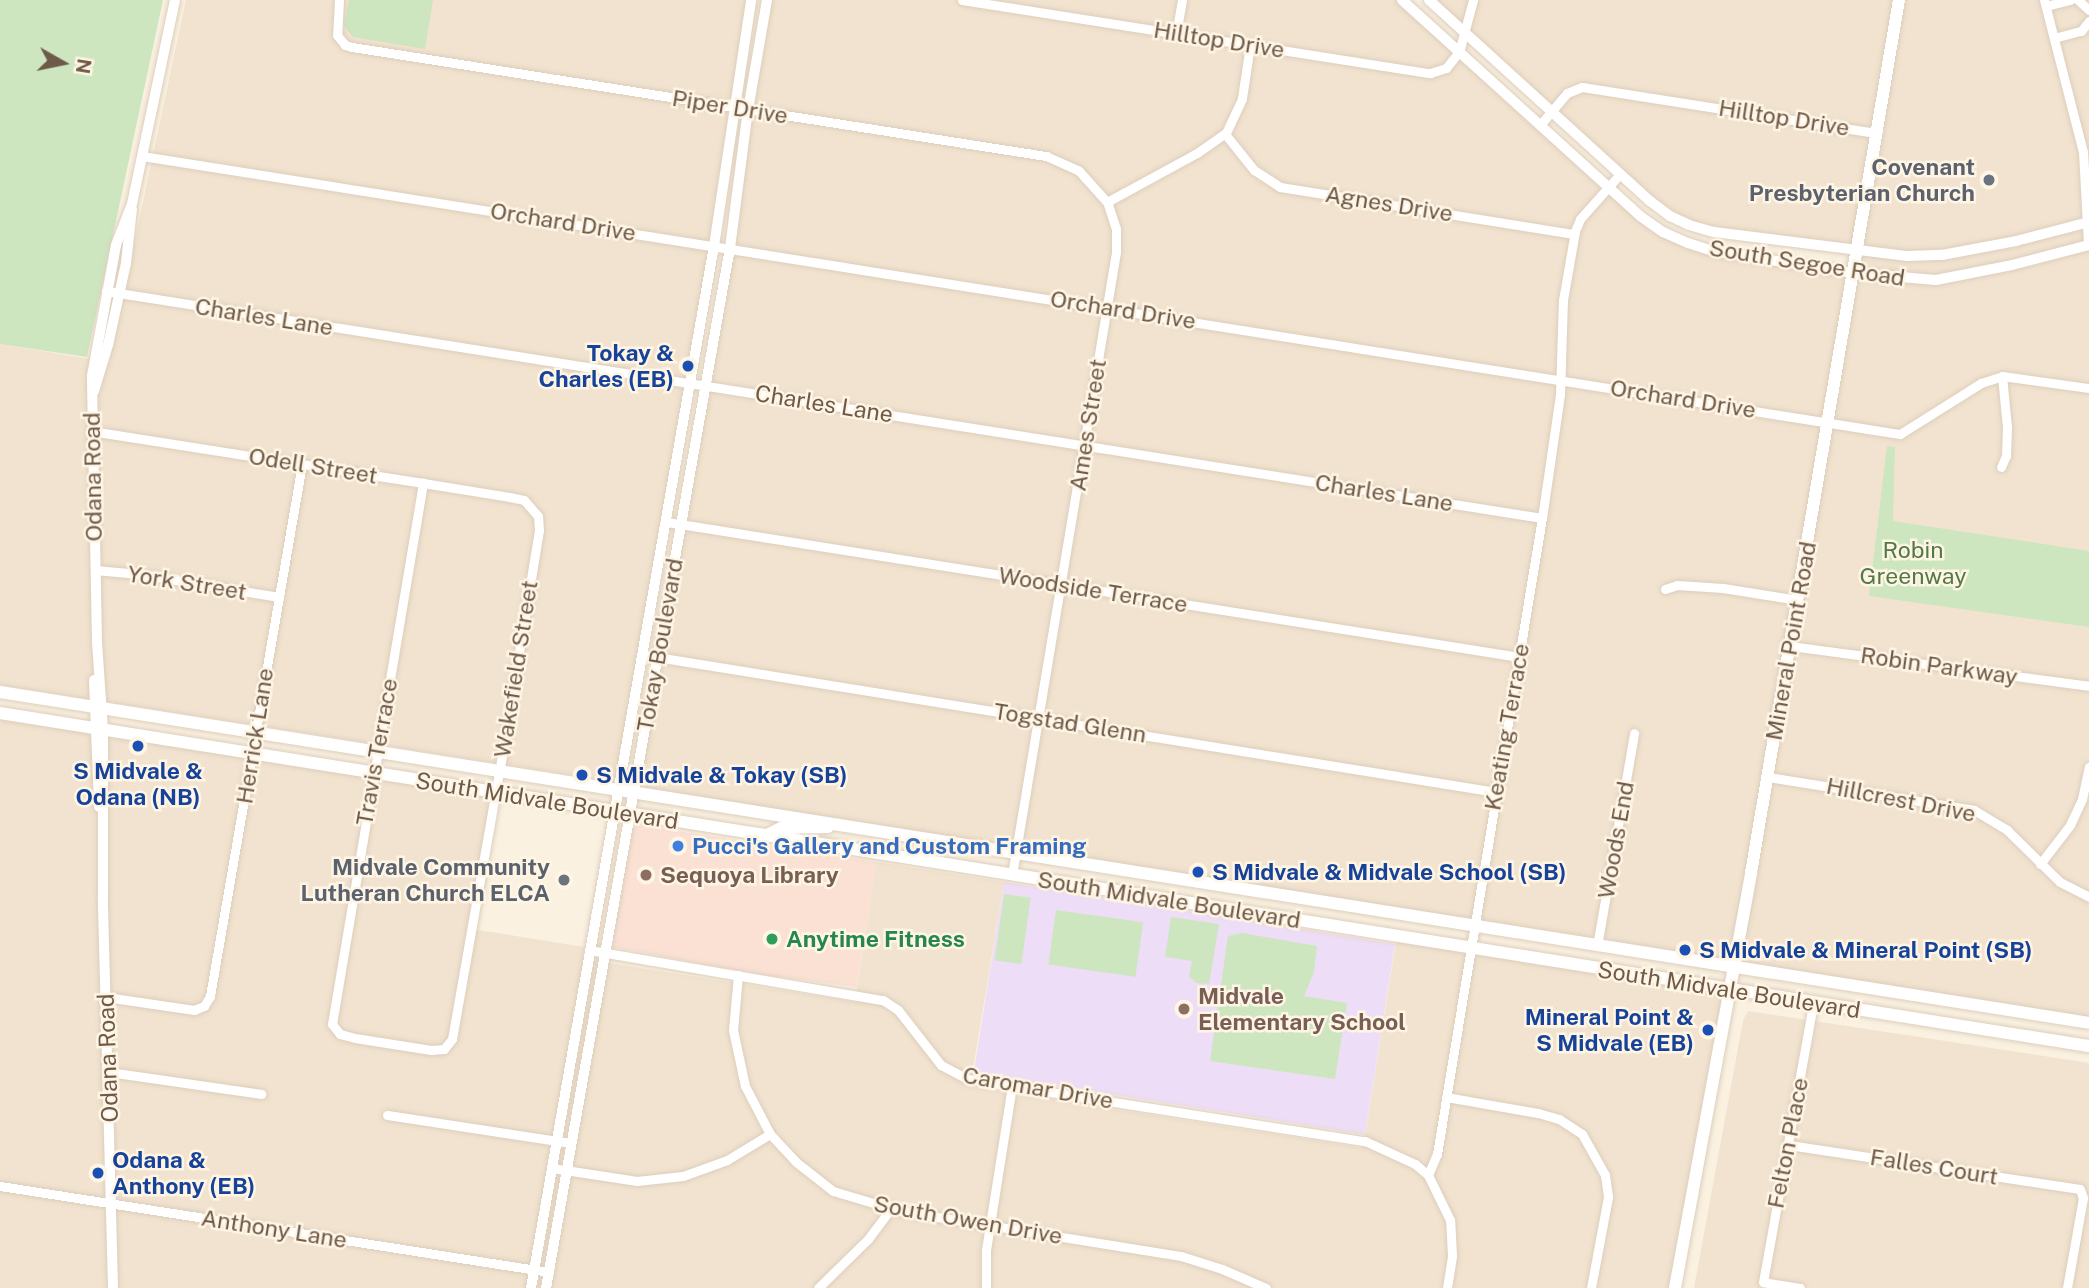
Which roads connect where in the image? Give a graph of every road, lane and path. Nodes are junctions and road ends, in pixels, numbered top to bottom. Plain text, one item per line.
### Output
1 (175, 0) edge
2 (339, 0) edge
3 (751, 0) edge
4 (767, 0) edge
5 (962, 0) edge
6 (1182, 0) edge
7 (1402, 0) edge
8 (1429, 0) edge
9 (1473, 0) edge
10 (1899, 0) edge
11 (2070, 0) edge
12 (2078, 0) edge
13 (2045, 3) edge
14 (2089, 10) edge
15 (2089, 21) edge
16 (1176, 34) junction
17 (2054, 38) junction
18 (1463, 44) junction
19 (1250, 45) junction
20 (733, 107) junction
21 (748, 110) junction
22 (1552, 111) junction
23 (1540, 125) junction
24 (1877, 133) junction
25 (1225, 134) junction
26 (142, 156) junction
27 (1620, 174) junction
28 (1608, 187) junction
29 (1107, 202) junction
30 (132, 204) junction
31 (2088, 222) edge
32 (1574, 234) junction
33 (2089, 245) edge
34 (715, 246) junction
35 (730, 248) junction
36 (1858, 250) junction
37 (1854, 273) junction
38 (106, 291) junction
39 (119, 293) junction
40 (1107, 307) junction
41 (2002, 376) junction
42 (1561, 380) junction
43 (691, 384) junction
44 (705, 386) junction
45 (2089, 388) edge
46 (92, 397) junction
47 (1828, 422) junction
48 (91, 431) junction
49 (1085, 446) junction
50 (302, 464) junction
51 (2001, 467) dead end
52 (423, 483) junction
53 (532, 507) joint
54 (1542, 518) junction
55 (667, 522) junction
56 (681, 524) junction
57 (95, 570) junction
58 (1063, 586) junction
59 (1665, 589) dead end
60 (279, 597) junction
61 (1798, 600) junction
62 (1790, 646) junction
63 (644, 655) junction
64 (1519, 657) junction
65 (658, 658) junction
66 (2089, 686) edge
67 (0, 692) edge
68 (98, 708) junction
69 (0, 713) edge
70 (1040, 718) junction
71 (99, 729) junction
72 (256, 733) junction
73 (1634, 733) dead end
74 (377, 753) junction
75 (252, 754) junction
76 (2089, 767) edge
77 (374, 772) junction
78 (499, 772) junction
79 (1768, 777) junction
80 (496, 792) junction
81 (618, 792) junction
82 (1496, 792) junction
83 (633, 794) junction
84 (614, 813) junction
85 (629, 815) junction
86 (856, 825) junction
87 (767, 835) junction
88 (1016, 854) junction
89 (2040, 864) junction
90 (1012, 875) junction
91 (2089, 897) edge
92 (1472, 927) junction
93 (1597, 946) junction
94 (1469, 948) junction
95 (589, 950) junction
96 (603, 953) junction
97 (1734, 967) junction
98 (738, 975) junction
99 (1730, 989) junction
100 (106, 997) junction
101 (1813, 1004) junction
102 (2089, 1023) edge
103 (452, 1039) joint
104 (2089, 1046) edge
105 (108, 1072) junction
106 (1013, 1086) junction
107 (261, 1094) dead end
108 (1446, 1097) junction
109 (387, 1115) dead end
110 (770, 1134) junction
111 (556, 1141) junction
112 (571, 1143) junction
113 (1788, 1145) junction
114 (552, 1168) junction
115 (566, 1171) junction
116 (1428, 1175) junction
117 (0, 1186) edge
118 (111, 1203) junction
119 (891, 1209) junction
120 (991, 1225) junction
121 (533, 1270) junction
122 (549, 1272) junction
123 (1675, 1286) edge
124 (113, 1288) edge
125 (530, 1288) edge
126 (546, 1288) edge
127 (818, 1288) edge
128 (986, 1288) edge
129 (1266, 1288) edge
130 (1447, 1288) edge
131 (1591, 1288) edge
132 (1800, 1288) edge
133 (2067, 1288) edge

1 - 26 street, Odana Road
2 - 20 street, Piper Drive
3 - 20 street, Tokay Boulevard
4 - 21 street, Tokay Boulevard
5 - 16 street, Hilltop Drive
6 - 16 street
7 - 18 street, South Segoe Road
8 - 18 street, South Segoe Road
9 - 18 street
10 - 24 main road, Mineral Point Road
11 - 13 street
12 - 14 street
13 - 17 street
15 - 17 street
16 - 19 street, Hilltop Drive
17 - 31 street
18 - 19 street, Hilltop Drive
18 - 22 street, South Segoe Road
18 - 23 street, South Segoe Road
19 - 25 street
20 - 21 street, Piper Drive
20 - 34 street, Tokay Boulevard
21 - 29 street, Piper Drive
21 - 35 street, Tokay Boulevard
22 - 23 street, Hilltop Drive
22 - 24 street, Hilltop Drive
22 - 27 street, South Segoe Road
23 - 28 street, South Segoe Road
24 - 36 main road, Mineral Point Road
25 - 29 street
25 - 32 street, Agnes Drive
26 - 30 street, Odana Road
26 - 34 street, Orchard Drive
27 - 28 street, Keating Terrace
27 - 36 street, South Segoe Road
28 - 32 street, Keating Terrace
28 - 37 street, South Segoe Road
29 - 40 street, Ames Street
30 - 38 street, Odana Road
30 - 39 street, Odana Road
31 - 33 street
31 - 36 street, South Segoe Road
32 - 42 street, Keating Terrace
33 - 37 street, South Segoe Road
34 - 35 street, Orchard Drive
34 - 43 street, Tokay Boulevard
35 - 40 street, Orchard Drive
35 - 44 street, Tokay Boulevard
36 - 37 main road, Mineral Point Road
37 - 47 main road, Mineral Point Road
38 - 39 street, Charles Lane
38 - 46 street, Odana Road
39 - 43 street, Charles Lane
39 - 46 street, Odana Road
40 - 42 street, Orchard Drive
40 - 49 street, Ames Street
41 - 45 street
41 - 47 street, Orchard Drive
41 - 51 street
42 - 47 street, Orchard Drive
42 - 54 street, Keating Terrace
43 - 44 street, Charles Lane
43 - 55 street, Tokay Boulevard
44 - 49 street, Charles Lane
44 - 56 street, Tokay Boulevard
46 - 48 street, Odana Road
47 - 61 main road, Mineral Point Road
48 - 50 street, Odell Street
48 - 57 street, Odana Road
49 - 54 street, Charles Lane
49 - 58 street, Ames Street
50 - 52 street, Odell Street
50 - 60 street, Herrick Lane
52 - 53 street, Odell Street
52 - 74 street, Travis Terrace
53 - 78 street, Wakefield Street
54 - 64 street, Keating Terrace
55 - 56 street, Woodside Terrace
55 - 63 street, Tokay Boulevard
56 - 58 street, Woodside Terrace
56 - 65 street, Tokay Boulevard
57 - 60 street, York Street
57 - 68 street, Odana Road
58 - 64 street, Woodside Terrace
58 - 70 street, Ames Street
59 - 61 street
60 - 72 street, Herrick Lane
61 - 62 main road, Mineral Point Road
62 - 66 street, Robin Parkway
62 - 79 main road, Mineral Point Road
63 - 65 street, Togstad Glenn
63 - 81 street, Tokay Boulevard
64 - 82 street, Keating Terrace
65 - 70 street, Togstad Glenn
65 - 83 street, Tokay Boulevard
67 - 68 main road, South Midvale Boulevard
68 - 71 street, Odana Road
68 - 72 main road, South Midvale Boulevard
69 - 71 main road, South Midvale Boulevard
70 - 82 street, Togstad Glenn
70 - 88 street, Ames Street
71 - 75 main road, South Midvale Boulevard
71 - 100 street, Odana Road
72 - 74 main road, South Midvale Boulevard
72 - 75 street, Herrick Lane
73 - 93 street, Woods End
74 - 77 street, Travis Terrace
74 - 78 main road, South Midvale Boulevard
75 - 77 main road, South Midvale Boulevard
75 - 100 street, Herrick Lane
76 - 89 street
77 - 80 main road, South Midvale Boulevard
77 - 103 street, Travis Terrace
78 - 80 street, Wakefield Street
78 - 81 main road, South Midvale Boulevard
79 - 89 street, Hillcrest Drive
79 - 97 main road, Mineral Point Road
80 - 84 main road, South Midvale Boulevard
80 - 103 street, Wakefield Street
81 - 83 main road, South Midvale Boulevard
81 - 84 street, Tokay Boulevard
82 - 92 street, Keating Terrace
83 - 85 street, Tokay Boulevard
83 - 86 main road, South Midvale Boulevard
84 - 85 main road, South Midvale Boulevard
84 - 95 street, Tokay Boulevard
85 - 87 main road, South Midvale Boulevard
85 - 96 street, Tokay Boulevard
86 - 87 main road
86 - 88 main road, South Midvale Boulevard
87 - 90 main road, South Midvale Boulevard
88 - 90 street, Ames Street
88 - 92 main road, South Midvale Boulevard
89 - 91 street, Hillcrest Drive
90 - 94 main road, South Midvale Boulevard
92 - 93 main road, South Midvale Boulevard
92 - 94 street, Keating Terrace
93 - 97 main road, South Midvale Boulevard
94 - 99 main road, South Midvale Boulevard
94 - 108 street, Keating Terrace
95 - 96 street, Caromar Drive
95 - 111 street, Tokay Boulevard
96 - 98 street, Caromar Drive
96 - 112 street, Tokay Boulevard
97 - 99 main road, Mineral Point Road
97 - 102 main road, South Midvale Boulevard
98 - 106 street, Caromar Drive
98 - 110 street, South Owen Drive
99 - 101 main road, South Midvale Boulevard
99 - 123 main road, Mineral Point Road
100 - 105 street, Odana Road
101 - 104 main road, South Midvale Boulevard
101 - 113 street, Felton Place
105 - 107 street
105 - 118 street, Odana Road
106 - 116 street, Caromar Drive
106 - 120 street
108 - 116 street, Keating Terrace
108 - 131 street
109 - 111 street
110 - 115 street
110 - 119 street, South Owen Drive
111 - 112 street
111 - 114 street, Tokay Boulevard
112 - 115 street, Tokay Boulevard
113 - 132 street, Felton Place
113 - 133 street, Falles Court
114 - 115 street
114 - 121 street, Tokay Boulevard
115 - 122 street, Tokay Boulevard
116 - 130 street
117 - 118 street, Anthony Lane
118 - 121 street, Anthony Lane
118 - 124 street, Odana Road
119 - 120 street, South Owen Drive
119 - 127 street
120 - 128 street
120 - 129 street, South Owen Drive
121 - 122 street, Anthony Lane
121 - 125 street, Tokay Boulevard
122 - 126 street, Tokay Boulevard

